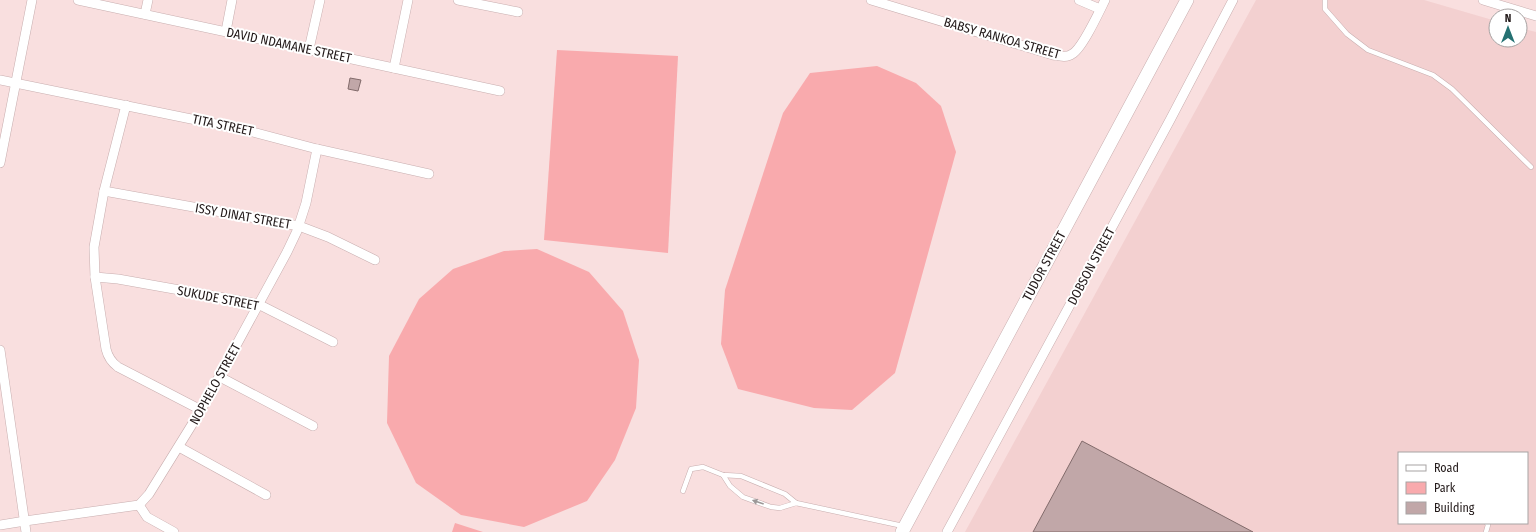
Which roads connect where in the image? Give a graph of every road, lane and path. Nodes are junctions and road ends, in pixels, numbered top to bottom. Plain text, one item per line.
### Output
1 (32, 0) edge
2 (78, 0) edge
3 (148, 0) edge
4 (232, 0) edge
5 (320, 0) edge
6 (408, 0) edge
7 (458, 0) edge
8 (871, 0) edge
9 (1079, 0) edge
10 (1105, 0) edge
11 (1187, 0) edge
12 (1233, 0) edge
13 (1325, 0) edge
14 (1483, 0) edge
15 (1100, 9) junction
16 (518, 12) dead end
17 (146, 14) junction
18 (1536, 16) edge
19 (226, 31) junction
20 (309, 49) junction
21 (394, 68) junction
22 (0, 80) edge
23 (16, 83) junction
24 (500, 91) dead end
25 (126, 105) junction
26 (318, 149) junction
27 (0, 163) edge
28 (1531, 167) dead end
29 (429, 174) dead end
30 (104, 190) junction
31 (299, 226) junction
32 (375, 260) dead end
33 (95, 277) junction
34 (258, 304) junction
35 (333, 342) dead end
36 (0, 350) edge
37 (220, 377) junction
38 (201, 410) junction
39 (313, 426) dead end
40 (179, 447) junction
41 (723, 475) junction
42 (683, 491) dead end
43 (266, 495) dead end
44 (796, 504) junction
45 (138, 505) junction
46 (25, 521) junction
47 (0, 526) edge
48 (904, 529) edge
49 (26, 532) edge
50 (174, 532) edge
51 (947, 532) edge

1 - 23 street
2 - 17 street, DAVID NDAMANE STREET
3 - 17 street
4 - 19 street
5 - 20 street
6 - 21 street
7 - 16 street
8 - 15 street, BABSY RANKOA STREET
9 - 15 street
10 - 15 street, BABSY RANKOA STREET
11 - 48 street, TUDOR STREET
12 - 51 street, DOBSON STREET
13 - 28 lane
14 - 18 street
17 - 19 street, DAVID NDAMANE STREET
19 - 20 street, DAVID NDAMANE STREET
20 - 21 street, DAVID NDAMANE STREET
21 - 24 street, DAVID NDAMANE STREET
22 - 23 street, TITA STREET
23 - 25 street, TITA STREET
23 - 27 street
25 - 26 street, TITA STREET
25 - 30 street
26 - 29 street, TITA STREET
26 - 31 street, NOPHELO STREET
30 - 31 street, ISSY DINAT STREET
30 - 33 street
31 - 32 street, ISSY DINAT STREET
31 - 34 street, NOPHELO STREET
33 - 34 street, SUKUDE STREET
33 - 38 street
34 - 35 street, SUKUDE STREET
34 - 37 street, NOPHELO STREET
36 - 46 street
37 - 38 street, NOPHELO STREET
37 - 39 street
38 - 40 street, NOPHELO STREET
40 - 43 street
40 - 45 street, NOPHELO STREET
41 - 42 lane
41 - 44 lane
44 -> 41 lane
44 - 48 lane
45 - 46 street
45 - 50 street
46 - 47 street
46 - 49 street

